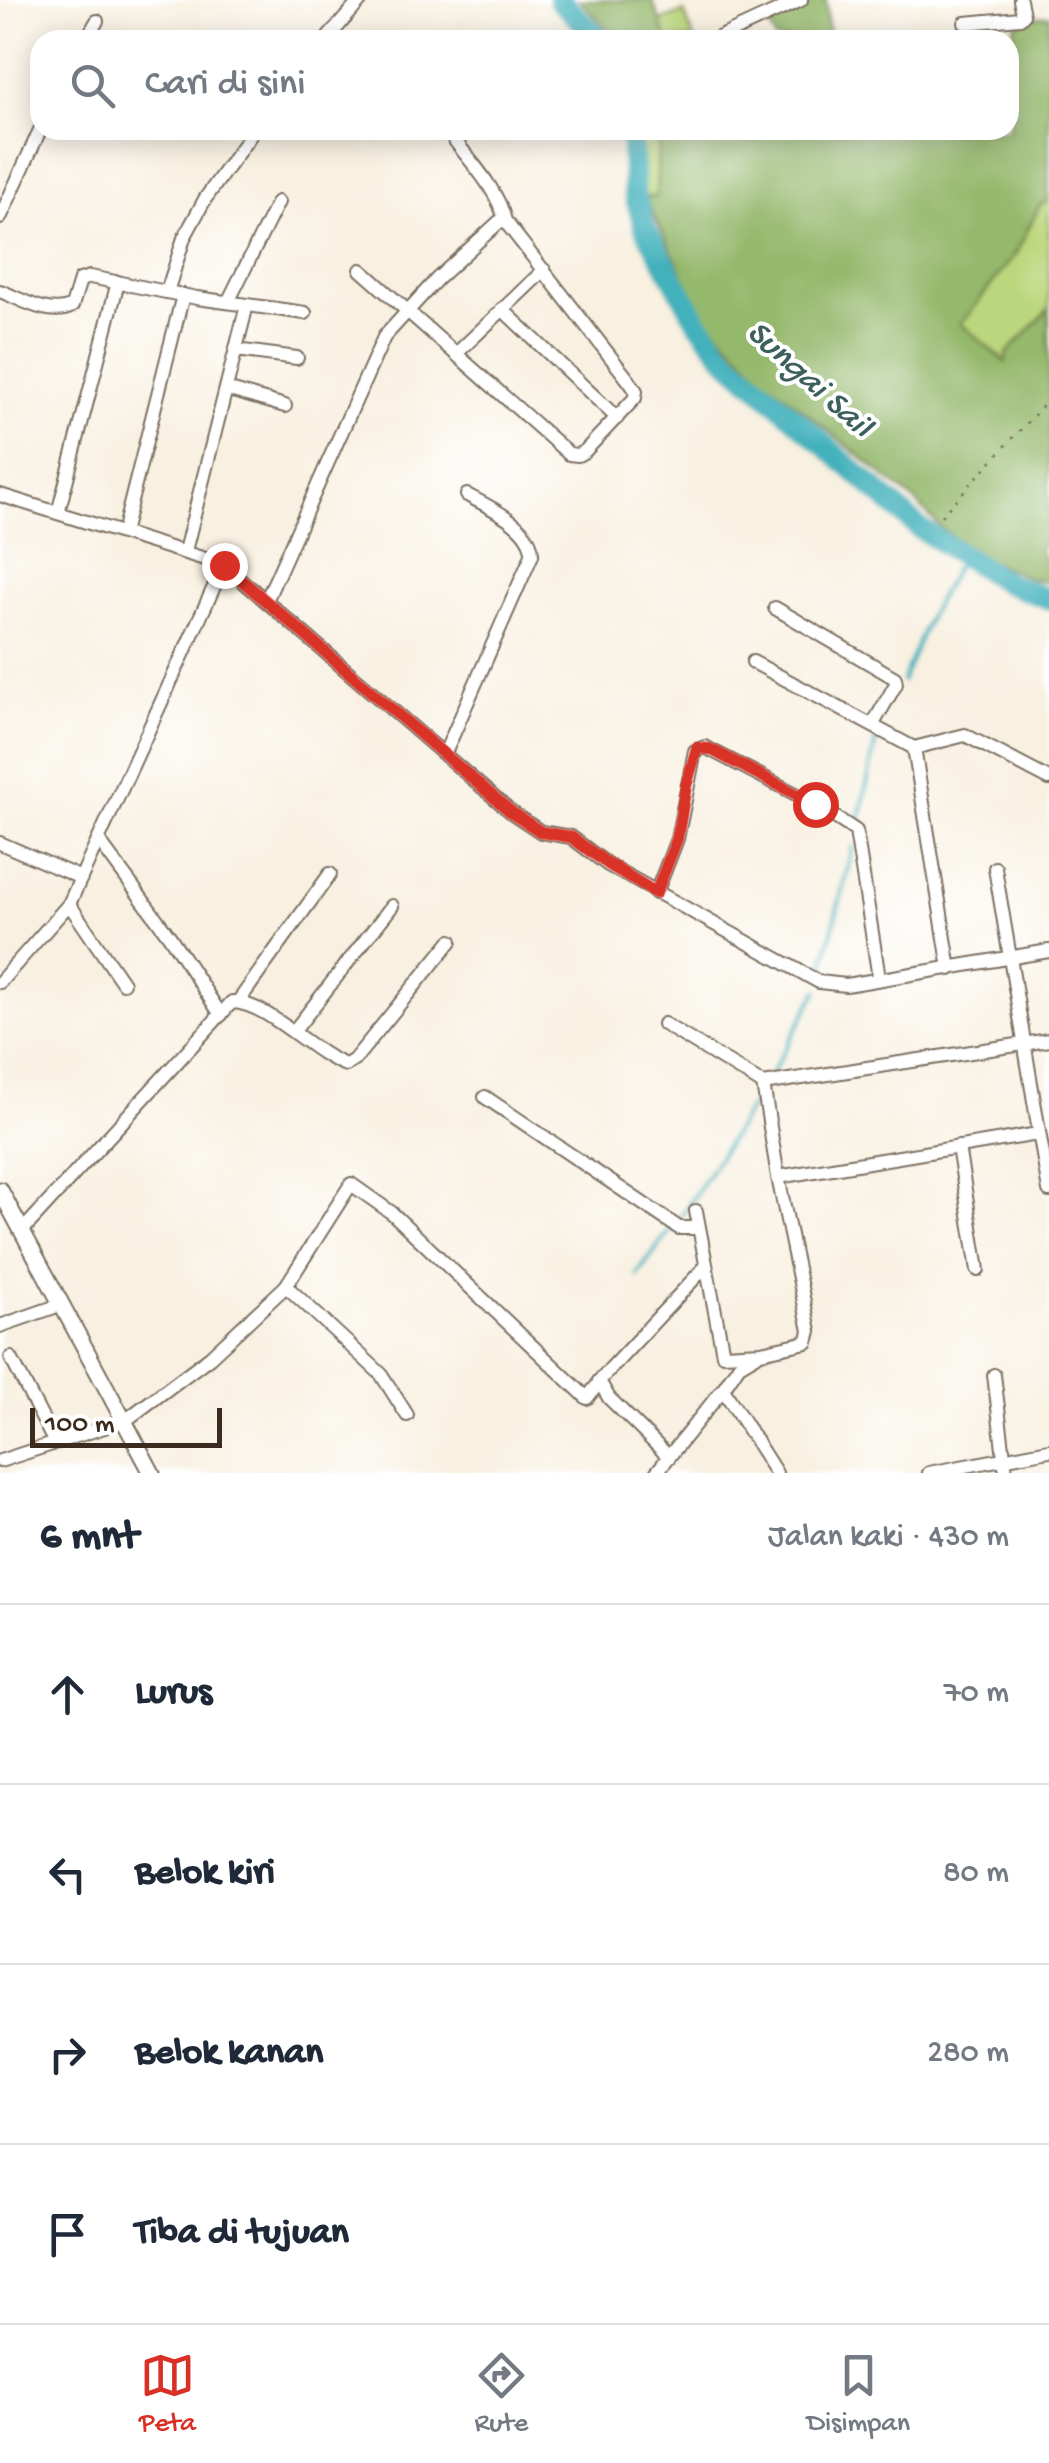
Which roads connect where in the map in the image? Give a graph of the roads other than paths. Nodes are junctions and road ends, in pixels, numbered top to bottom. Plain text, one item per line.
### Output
1 (361, 0) edge
2 (802, 0) edge
3 (1020, 0) edge
4 (97, 22) dead end
5 (966, 23) dead end
6 (92, 30) edge
7 (335, 30) edge
8 (736, 30) edge
9 (35, 140) edge
10 (247, 140) edge
11 (454, 140) edge
12 (278, 202) dead end
13 (0, 218) edge
14 (505, 221) junction
15 (362, 270) dead end
16 (544, 270) junction
17 (118, 282) junction
18 (0, 291) edge
19 (167, 292) junction
20 (183, 295) junction
21 (228, 302) junction
22 (247, 305) junction
23 (502, 309) junction
24 (409, 310) junction
25 (305, 312) dead end
26 (236, 350) junction
27 (457, 353) junction
28 (296, 358) dead end
29 (226, 389) junction
30 (286, 406) dead end
31 (616, 418) junction
32 (0, 495) edge
33 (468, 495) dead end
34 (58, 513) junction
35 (123, 533) junction
36 (184, 552) junction
37 (224, 565) junction
38 (266, 602) junction
39 (775, 608) dead end
40 (753, 662) dead end
41 (873, 724) junction
42 (914, 748) junction
43 (445, 753) junction
44 (1049, 779) edge
45 (99, 841) junction
46 (0, 843) edge
47 (995, 868) dead end
48 (330, 874) dead end
49 (81, 878) junction
50 (656, 893) junction
51 (69, 904) junction
52 (392, 906) dead end
53 (451, 940) dead end
54 (1049, 952) edge
55 (1011, 958) junction
56 (950, 969) junction
57 (879, 978) junction
58 (0, 982) edge
59 (123, 983) dead end
60 (238, 1002) junction
61 (221, 1015) junction
62 (664, 1024) dead end
63 (294, 1031) junction
64 (1049, 1040) edge
65 (1024, 1044) junction
66 (763, 1084) junction
67 (485, 1097) dead end
68 (1038, 1134) junction
69 (958, 1148) junction
70 (778, 1177) junction
71 (0, 1190) edge
72 (1049, 1191) edge
73 (696, 1211) dead end
74 (698, 1228) junction
75 (23, 1230) junction
76 (706, 1266) junction
77 (978, 1270) dead end
78 (286, 1286) junction
79 (60, 1305) junction
80 (0, 1326) edge
81 (761, 1352) junction
82 (12, 1358) dead end
83 (994, 1375) dead end
84 (599, 1383) junction
85 (724, 1389) junction
86 (407, 1416) dead end
87 (126, 1420) junction
88 (55, 1443) junction
89 (1049, 1450) edge
90 (1004, 1456) junction
91 (669, 1457) junction
92 (0, 1461) edge
93 (152, 1473) edge
94 (656, 1473) edge
95 (776, 1473) edge
96 (929, 1473) edge
97 (1006, 1473) edge

1 - 7 street
2 - 8 street
3 - 5 street
4 - 6 street
9 - 13 street
10 - 19 street
11 - 14 street
12 - 21 street
14 - 16 street
14 - 24 street
15 - 24 street
16 - 23 street
16 - 31 street
17 - 18 street
17 - 19 street
17 - 34 street
19 - 20 street
20 - 21 street
20 - 35 street
21 - 22 street
22 - 25 street
22 - 26 street
23 - 27 street
23 - 31 street
24 - 27 street
24 - 38 street
26 - 28 street
26 - 29 street
27 - 31 street
29 - 30 street
29 - 36 street
32 - 34 street
33 - 43 street
34 - 35 street
35 - 36 street
36 - 37 street
37 - 38 street
37 - 45 street
38 - 43 street
39 - 41 street
40 - 41 street
41 - 42 street
42 - 44 street
42 - 56 street
43 - 50 street
45 - 49 street
45 - 61 street
46 - 49 street
47 - 55 street
48 - 60 street
49 - 51 street
50 - 57 street
50 - 57 street
51 - 58 street
51 - 59 street
52 - 63 street
53 - 63 street
54 - 55 street
55 - 56 street
55 - 65 street
56 - 57 street
60 - 61 street
60 - 63 street
61 - 75 street
62 - 66 street
64 - 65 street
65 - 66 street
65 - 68 street
66 - 70 street
67 - 74 street
68 - 69 street
68 - 72 street
69 - 70 street
69 - 77 street
70 - 81 street
71 - 75 street
73 - 74 street
74 - 76 street
75 - 79 street
76 - 81 street
76 - 84 street
78 - 84 street
78 - 86 street
78 - 87 street
79 - 80 street
79 - 87 street
81 - 85 street
82 - 88 street
83 - 90 street
84 - 91 street
85 - 91 street
85 - 95 street
87 - 88 street
87 - 93 street
88 - 92 street
89 - 90 street
90 - 96 street
90 - 97 street
91 - 94 street

